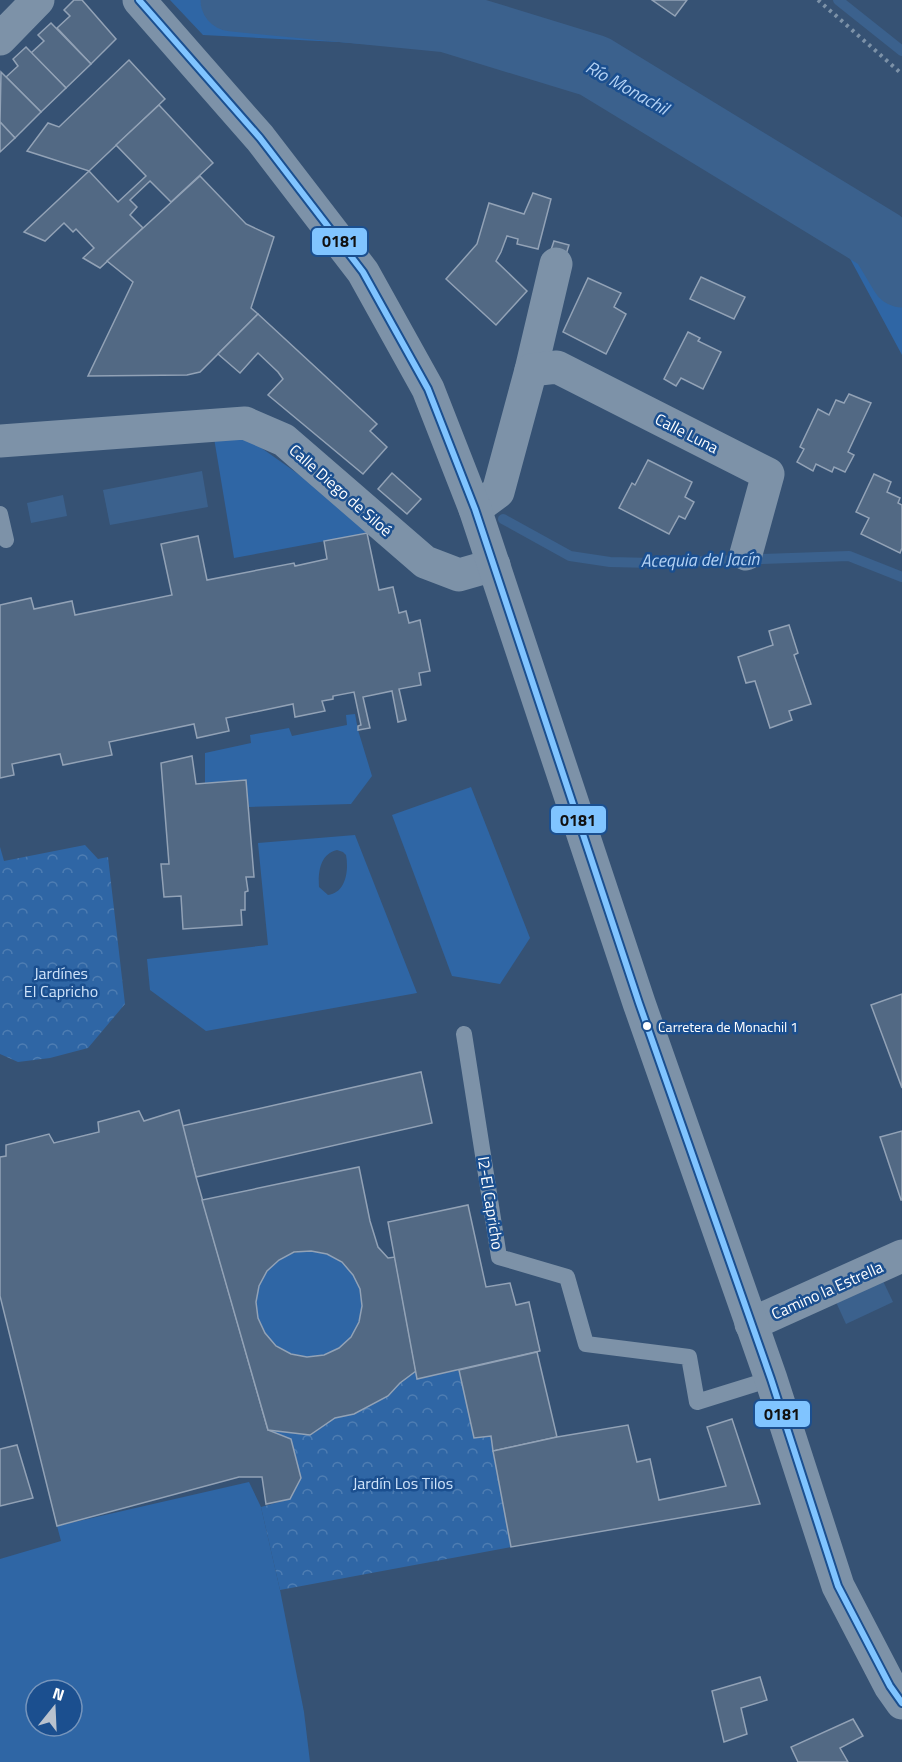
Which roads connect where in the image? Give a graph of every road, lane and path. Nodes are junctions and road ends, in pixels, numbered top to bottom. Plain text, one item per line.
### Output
1 (38, 0) edge
2 (139, 0) edge
3 (818, 0) edge
4 (0, 39) edge
5 (902, 74) edge
6 (556, 264) dead end
7 (531, 370) junction
8 (0, 441) edge
9 (475, 509) junction
10 (0, 514) edge
11 (6, 540) dead end
12 (746, 554) dead end
13 (494, 565) junction
14 (464, 1034) dead end
15 (902, 1256) edge
16 (751, 1324) junction
17 (771, 1379) junction
18 (902, 1703) edge

1 - 4 street
2 - 9 street
3 - 5 path
6 - 7 street
7 - 9 street
7 - 12 street, Calle Luna
8 - 13 street, Calle Diego de Siloé
9 - 13 street
10 - 11 lane
13 - 16 street
14 - 17 lane, I2-El Capricho
15 - 16 street, Camino la Estrella
16 - 17 street
17 - 18 street

